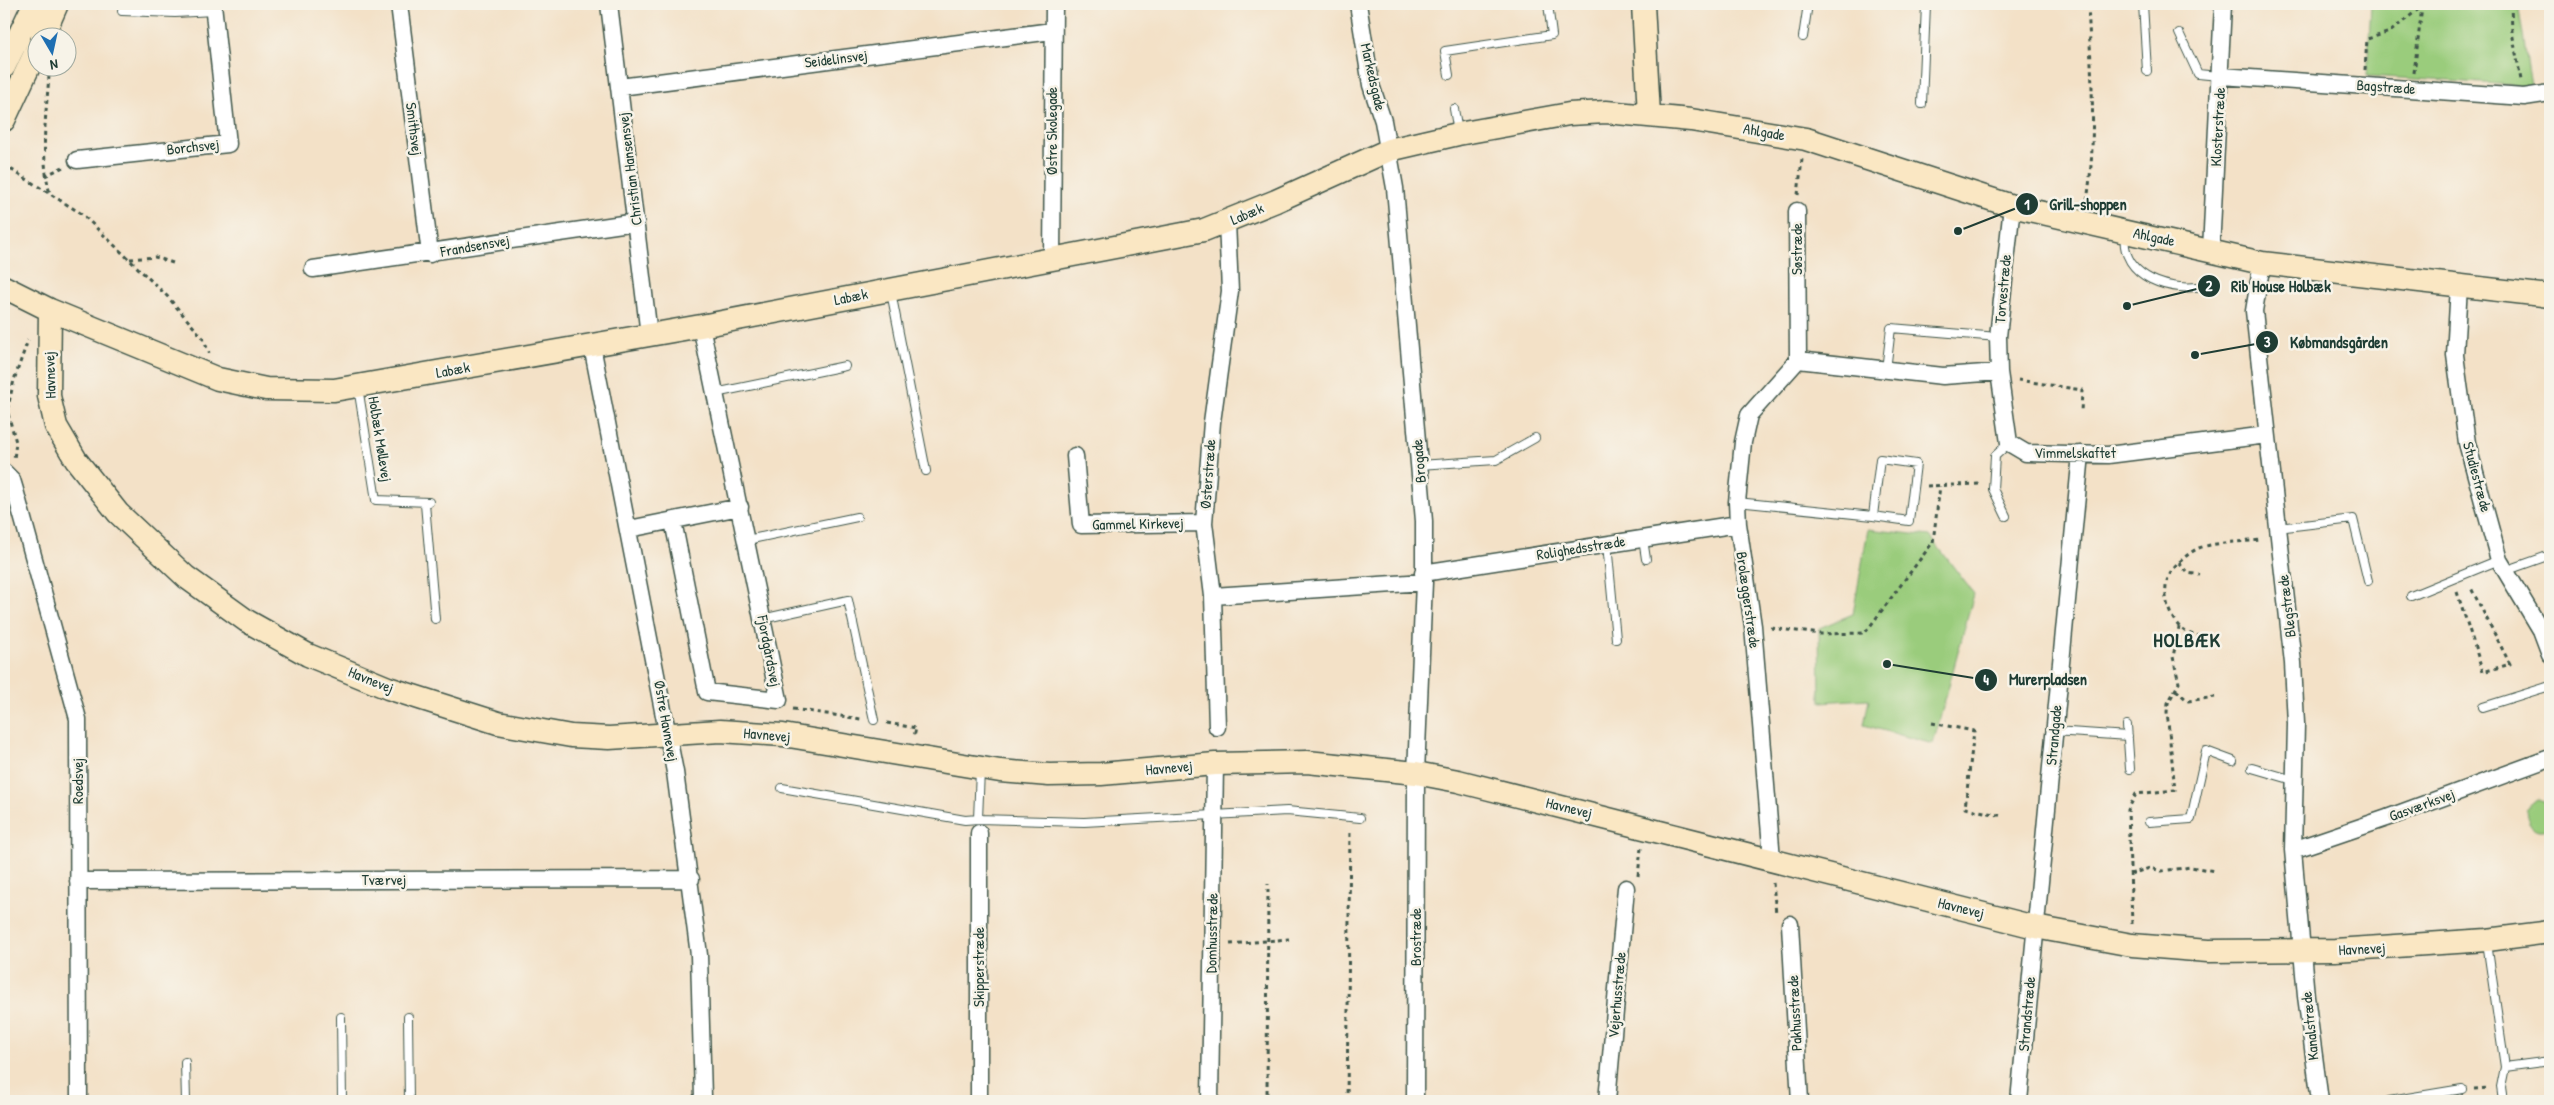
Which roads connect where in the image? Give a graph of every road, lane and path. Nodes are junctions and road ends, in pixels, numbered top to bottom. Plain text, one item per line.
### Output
1 (34, 4) edge
2 (57, 4) edge
3 (399, 4) edge
4 (609, 4) edge
5 (1054, 4) edge
6 (1358, 4) edge
7 (1548, 4) edge
8 (1642, 4) edge
9 (1808, 4) edge
10 (1926, 4) edge
11 (2088, 4) edge
12 (2144, 4) edge
13 (2223, 4) edge
14 (2511, 4) edge
15 (2423, 5) edge
16 (213, 7) edge
17 (122, 11) dead end
18 (46, 28) edge
19 (1052, 31) junction
20 (2179, 33) dead end
21 (1803, 37) dead end
22 (4, 67) edge
23 (28, 68) edge
24 (2147, 71) dead end
25 (1449, 75) dead end
26 (2221, 76) junction
27 (49, 78) edge
28 (2364, 86) junction
29 (620, 87) junction
30 (2412, 89) junction
31 (2550, 93) edge
32 (2524, 96) junction
33 (1922, 104) dead end
34 (1454, 109) dead end
35 (1649, 115) junction
36 (4, 120) edge
37 (1458, 134) junction
38 (1806, 139) junction
39 (1388, 150) junction
40 (77, 160) dead end
41 (4, 165) edge
42 (50, 194) junction
43 (2012, 206) junction
44 (1797, 211) joint
45 (636, 222) junction
46 (1227, 222) junction
47 (2083, 222) junction
48 (2125, 231) junction
49 (2211, 250) junction
50 (430, 254) junction
51 (1052, 259) junction
52 (129, 260) junction
53 (2262, 263) junction
54 (176, 264) dead end
55 (313, 269) dead end
56 (2208, 284) dead end
57 (2459, 286) junction
58 (4, 287) edge
59 (890, 290) junction
60 (2550, 296) edge
61 (50, 310) junction
62 (701, 326) junction
63 (649, 335) junction
64 (1998, 337) junction
65 (592, 346) junction
66 (49, 347) junction
67 (1798, 360) junction
68 (845, 366) dead end
69 (1886, 370) junction
70 (2000, 375) junction
71 (218, 379) junction
72 (358, 388) junction
73 (715, 393) junction
74 (8, 413) junction
75 (2081, 413) dead end
76 (4, 424) edge
77 (2267, 435) junction
78 (1534, 438) dead end
79 (2009, 443) junction
80 (2081, 454) junction
81 (1075, 456) dead end
82 (1419, 465) junction
83 (926, 472) dead end
84 (8, 476) edge
85 (1993, 483) junction
86 (1913, 485) junction
87 (1940, 486) junction
88 (1737, 502) junction
89 (740, 507) junction
90 (1873, 516) junction
91 (2006, 516) dead end
92 (857, 517) dead end
93 (673, 521) junction
94 (1204, 524) junction
95 (1738, 524) junction
96 (629, 529) junction
97 (2278, 532) junction
98 (1643, 539) junction
99 (747, 540) junction
100 (1607, 544) junction
101 (2550, 555) edge
102 (1646, 559) dead end
103 (2178, 562) junction
104 (2502, 566) junction
105 (2200, 575) dead end
106 (2464, 575) junction
107 (1424, 577) junction
108 (2453, 580) junction
109 (2368, 581) dead end
110 (1213, 596) junction
111 (2411, 596) dead end
112 (762, 618) junction
113 (435, 619) dead end
114 (1753, 626) junction
115 (2179, 627) junction
116 (2546, 628) edge
117 (2209, 636) dead end
118 (1616, 639) dead end
119 (2550, 654) edge
120 (2550, 686) edge
121 (2176, 690) junction
122 (2214, 697) dead end
123 (779, 700) junction
124 (2483, 707) dead end
125 (874, 720) junction
126 (1932, 723) dead end
127 (2127, 725) dead end
128 (1218, 727) dead end
129 (2054, 731) junction
130 (669, 734) junction
131 (2128, 736) junction
132 (910, 756) junction
133 (2550, 758) edge
134 (2234, 761) dead end
135 (1215, 764) junction
136 (980, 768) junction
137 (2252, 768) dead end
138 (2130, 769) dead end
139 (1416, 773) junction
140 (2293, 780) junction
141 (782, 788) dead end
142 (1351, 816) junction
143 (2003, 816) dead end
144 (1214, 817) junction
145 (1360, 818) dead end
146 (2149, 822) dead end
147 (978, 826) junction
148 (1643, 827) junction
149 (2293, 850) junction
150 (1772, 859) junction
151 (2215, 871) dead end
152 (2130, 874) junction
153 (690, 879) junction
154 (78, 881) junction
155 (1268, 884) dead end
156 (1626, 888) joint
157 (1790, 924) joint
158 (2035, 927) junction
159 (2550, 932) edge
160 (1289, 939) dead end
161 (1268, 940) junction
162 (2487, 940) junction
163 (1236, 944) dead end
164 (2132, 945) junction
165 (2301, 951) junction
166 (342, 1017) dead end
167 (408, 1018) dead end
168 (2550, 1061) edge
169 (185, 1062) dead end
170 (2505, 1067) junction
171 (2501, 1087) junction
172 (2462, 1089) joint
173 (79, 1101) edge
174 (186, 1101) edge
175 (342, 1101) edge
176 (409, 1101) edge
177 (700, 1101) edge
178 (978, 1101) edge
179 (1210, 1101) edge
180 (1267, 1101) edge
181 (1347, 1101) edge
182 (1415, 1101) edge
183 (1608, 1101) edge
184 (1800, 1101) edge
185 (2019, 1101) edge
186 (2320, 1101) edge
187 (2389, 1101) edge
188 (2503, 1101) edge

1 - 22 street
2 - 18 street
3 - 50 street, Smithsvej
4 - 29 street, Christian Hansensvej
5 - 19 street, Østre Skolegade
6 - 39 street, Markedsgade
7 - 25 lane
8 - 35 street
9 - 21 lane
10 - 33 lane
11 - 47 path
12 - 24 lane
13 - 26 street, Klosterstræde
14 - 32 path
15 - 28 path
15 - 30 path
16 - 17 lane
16 - 40 street, Borchsvej
19 - 29 street, Seidelinsvej
19 - 51 street, Østre Skolegade
20 - 26 lane
23 - 36 street
26 - 28 street, Bagstræde
26 - 49 street, Klosterstræde
27 - 42 path
28 - 30 street, Bagstræde
29 - 45 street, Christian Hansensvej
30 - 32 street, Bagstræde
31 - 32 street, Bagstræde
34 - 37 lane
35 - 37 street, Labæk
35 - 38 street, Ahlgade
37 - 39 street, Labæk
38 - 43 street, Ahlgade
38 - 44 path, Søstræde
39 - 46 street, Labæk
39 - 82 street, Brogade
41 - 42 path
42 - 52 path
43 - 47 street, Ahlgade
43 - 64 street, Torvestræde
44 - 67 street, Søstræde
45 - 50 street, Frandsensvej
45 - 63 street, Christian Hansensvej
46 - 51 street, Labæk
46 - 94 street, Østerstræde
47 - 48 street, Ahlgade
48 - 49 street, Ahlgade
48 - 56 lane
49 - 53 street, Ahlgade
50 - 55 street, Frandsensvej
51 - 59 street, Labæk
52 - 54 path
52 - 71 path
53 - 57 street, Ahlgade
53 - 77 street, Blegstræde
57 - 60 street, Ahlgade
57 - 104 street, Studiestræde
58 - 61 street, Labæk
59 - 62 street, Labæk
59 - 83 lane
61 - 66 street, Havnevej
61 - 71 street, Labæk
62 - 63 street, Labæk
62 - 73 street, Fjordgårdsvej
63 - 65 street, Labæk
64 - 69 lane
64 - 70 street, Torvestræde
65 - 72 street, Labæk
65 - 96 street, Østre Havnevej
66 - 74 path
66 - 130 street, Havnevej
67 - 69 street
67 - 88 street, Brolæggerstræde
68 - 73 lane
69 - 70 street
70 - 75 path
70 - 79 street
71 - 72 street, Labæk
72 - 113 lane, Holbæk Møllevej
73 - 89 street, Fjordgårdsvej
74 - 76 path
74 - 84 path
77 - 80 street, Vimmelskaftet
77 - 97 street, Blegstræde
78 - 82 lane
79 - 80 street, Vimmelskaftet
79 - 85 lane
80 - 129 street, Strandgade
81 - 94 street, Gammel Kirkevej
82 - 107 street, Brogade
84 - 154 street, Roedsvej
85 - 87 path
85 - 91 lane
86 - 87 path
86 - 90 lane
86 - 90 lane
87 - 114 path
88 - 90 lane
88 - 95 street, Brolæggerstræde
89 - 93 street
89 - 99 street, Fjordgårdsvej
92 - 99 lane
93 - 96 street
93 - 123 street, Fjordgårdsvej
94 - 110 street, Østerstræde
95 - 98 street, Rolighedsstræde
95 - 114 street, Brolæggerstræde
96 - 130 street, Østre Havnevej
97 - 103 path
97 - 109 lane
97 - 140 street, Blegstræde
98 - 100 street, Rolighedsstræde
98 - 102 lane
99 - 112 street, Fjordgårdsvej
100 - 107 street, Rolighedsstræde
100 - 118 lane
101 - 104 lane
103 - 105 path
103 - 115 path
104 - 106 lane
104 - 116 street, Studiestræde
106 - 108 lane
106 - 108 path
107 - 110 street, Rolighedsstræde
107 - 139 street, Brogade
108 - 111 lane
110 - 128 street, Østerstræde
112 - 123 street, Fjordgårdsvej
112 - 125 lane
114 - 150 street, Brolæggerstræde
115 - 117 path
115 - 121 path
116 - 119 street, Studiestræde
120 - 124 lane
121 - 122 path
121 - 152 path
123 - 125 path
125 - 132 path
126 - 143 path
127 - 131 lane
129 - 131 lane
129 - 158 street, Strandgade
130 - 132 street, Havnevej
130 - 153 street, Østre Havnevej
131 - 138 lane
132 - 136 street, Havnevej
133 - 149 street, Gasværksvej
134 - 146 lane
135 - 136 street, Havnevej
135 - 139 street, Havnevej
135 - 144 street, Domhusstræde
136 - 147 lane
137 - 140 lane
139 - 148 street, Havnevej
139 - 182 street, Brostræde
140 - 149 street, Blegstræde
141 - 147 lane
142 - 144 lane
142 - 145 lane
142 - 181 path
144 - 147 lane
144 - 179 street, Domhusstræde
147 - 178 street, Skipperstræde
148 - 150 street, Havnevej
148 - 156 path
149 - 165 street, Blegstræde
150 - 157 path
150 - 158 street, Havnevej
151 - 152 path
152 - 164 path
153 - 154 street, Tværvej
153 - 177 street, Østre Havnevej
154 - 173 street, Roedsvej
155 - 161 path
156 - 183 street, Vejerhusstræde
157 - 184 street, Pakhusstræde
158 - 164 street, Havnevej
158 - 185 street, Strandstræde
159 - 162 street, Havnevej
160 - 161 path
161 - 163 path
161 - 180 path
162 - 165 street, Havnevej
162 - 170 lane
164 - 165 street, Havnevej
165 - 186 street, Kanalstræde
166 - 175 lane
167 - 176 lane
168 - 170 lane
169 - 174 lane
170 - 171 lane
171 - 172 path
171 - 188 lane
172 - 187 lane

